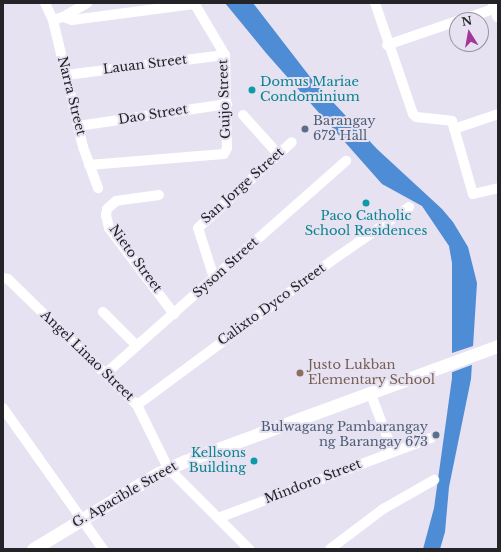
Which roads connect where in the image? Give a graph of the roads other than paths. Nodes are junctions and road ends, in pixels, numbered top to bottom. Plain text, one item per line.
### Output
1 (45, 3) edge
2 (86, 3) edge
3 (375, 3) edge
4 (194, 4) edge
5 (496, 9) edge
6 (486, 12) edge
7 (58, 19) junction
8 (449, 24) edge
9 (387, 45) junction
10 (225, 55) junction
11 (66, 75) junction
12 (227, 104) junction
13 (243, 114) dead end
14 (498, 114) edge
15 (453, 125) junction
16 (78, 126) junction
17 (292, 142) dead end
18 (278, 154) junction
19 (346, 161) dead end
20 (89, 165) junction
21 (98, 188) dead end
22 (498, 188) edge
23 (159, 194) dead end
24 (409, 207) dead end
25 (214, 278) junction
26 (5, 279) edge
27 (103, 312) dead end
28 (174, 314) junction
29 (137, 346) junction
30 (498, 346) edge
31 (105, 374) junction
32 (370, 392) junction
33 (137, 405) junction
34 (3, 408) edge
35 (431, 438) dead end
36 (393, 452) junction
37 (168, 468) junction
38 (434, 480) dead end
39 (218, 518) junction
40 (82, 519) junction
41 (33, 549) edge
42 (103, 549) edge
43 (249, 549) edge
44 (330, 549) edge

1 - 7 street, Narra Street
2 - 7 street
3 - 9 street
4 - 7 street
4 - 10 street, Guijo Street
5 - 6 street
7 - 11 street, Narra Street
8 - 9 street
9 - 15 street
10 - 11 street, Lauan Street
10 - 12 street, Guijo Street
11 - 16 street, Narra Street
12 - 16 street, Dao Street
12 - 20 street, Guijo Street
13 - 18 street
14 - 15 street
15 - 22 street
16 - 20 street, Narra Street
17 - 18 street, San Jorge Street
18 - 25 street, San Jorge Street
19 - 25 street, Syson Street
20 - 21 street, Narra Street
23 - 28 street, Nieto Street
24 - 33 street, Calixto Dyco Street
25 - 28 street, Syson Street
26 - 31 street, Angel Linao Street
27 - 29 street
28 - 29 street, Syson Street
29 - 31 street, Syson Street
30 - 32 street, G. Apacible Street
31 - 33 street, Angel Linao Street
32 - 36 street
32 - 37 street, G. Apacible Street
33 - 37 street, Angel Linao Street
34 - 40 street
35 - 36 street, Mindoro Street
36 - 39 street, Mindoro Street
37 - 39 street, Angel Linao Street
37 - 40 street, G. Apacible Street
38 - 44 street
39 - 43 street, Angel Linao Street
40 - 41 street, G. Apacible Street
40 - 42 street

